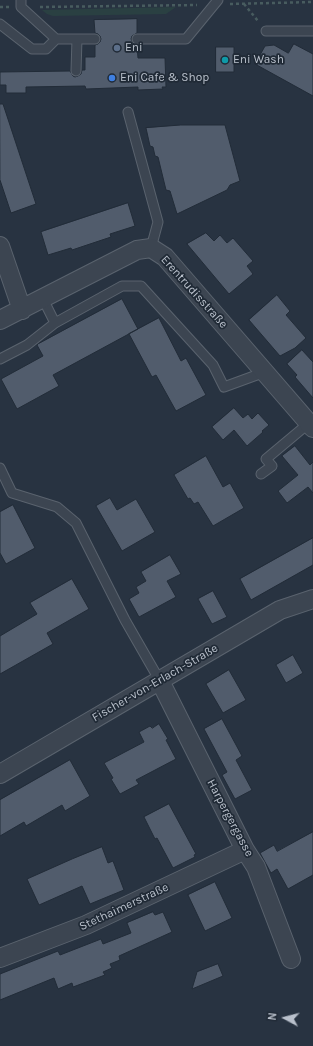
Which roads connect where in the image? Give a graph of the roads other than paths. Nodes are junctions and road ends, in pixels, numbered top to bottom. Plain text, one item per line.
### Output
1 (216, 2) edge
2 (21, 4) edge
3 (0, 24) edge
4 (266, 31) road end
5 (313, 31) edge
6 (56, 39) junction
7 (76, 39) junction
8 (95, 39) dead end
9 (137, 39) dead end
10 (76, 71) dead end
11 (128, 112) dead end
12 (0, 246) edge
13 (151, 248) junction
14 (43, 299) junction
15 (22, 310) junction
16 (0, 320) edge
17 (55, 323) junction
18 (0, 359) edge
19 (265, 372) junction
20 (311, 426) edge
21 (0, 468) edge
22 (260, 474) dead end
23 (313, 599) edge
24 (160, 681) junction
25 (0, 774) edge
26 (245, 850) junction
27 (0, 958) edge
28 (291, 959) dead end

1 - 9 lane
2 - 6 lane
3 - 6 lane
4 - 5 lane
6 - 7 lane
7 - 8 lane
7 - 10 lane
11 - 13 lane
12 - 15 street
13 - 14 street, Erentrudisstraße
13 - 19 street, Erentrudisstraße
14 - 15 street, Erentrudisstraße
14 - 17 lane
15 - 16 street, Erentrudisstraße
17 - 18 lane
17 - 19 lane
19 - 20 street, Erentrudisstraße
20 - 22 lane
21 - 24 lane
23 - 24 street, Fischer-von-Erlach-Straße
24 - 25 street, Fischer-von-Erlach-Straße
24 - 26 street, Harpergergasse
26 - 27 street, Stethaimerstraße
26 - 28 street, Harpergergasse

